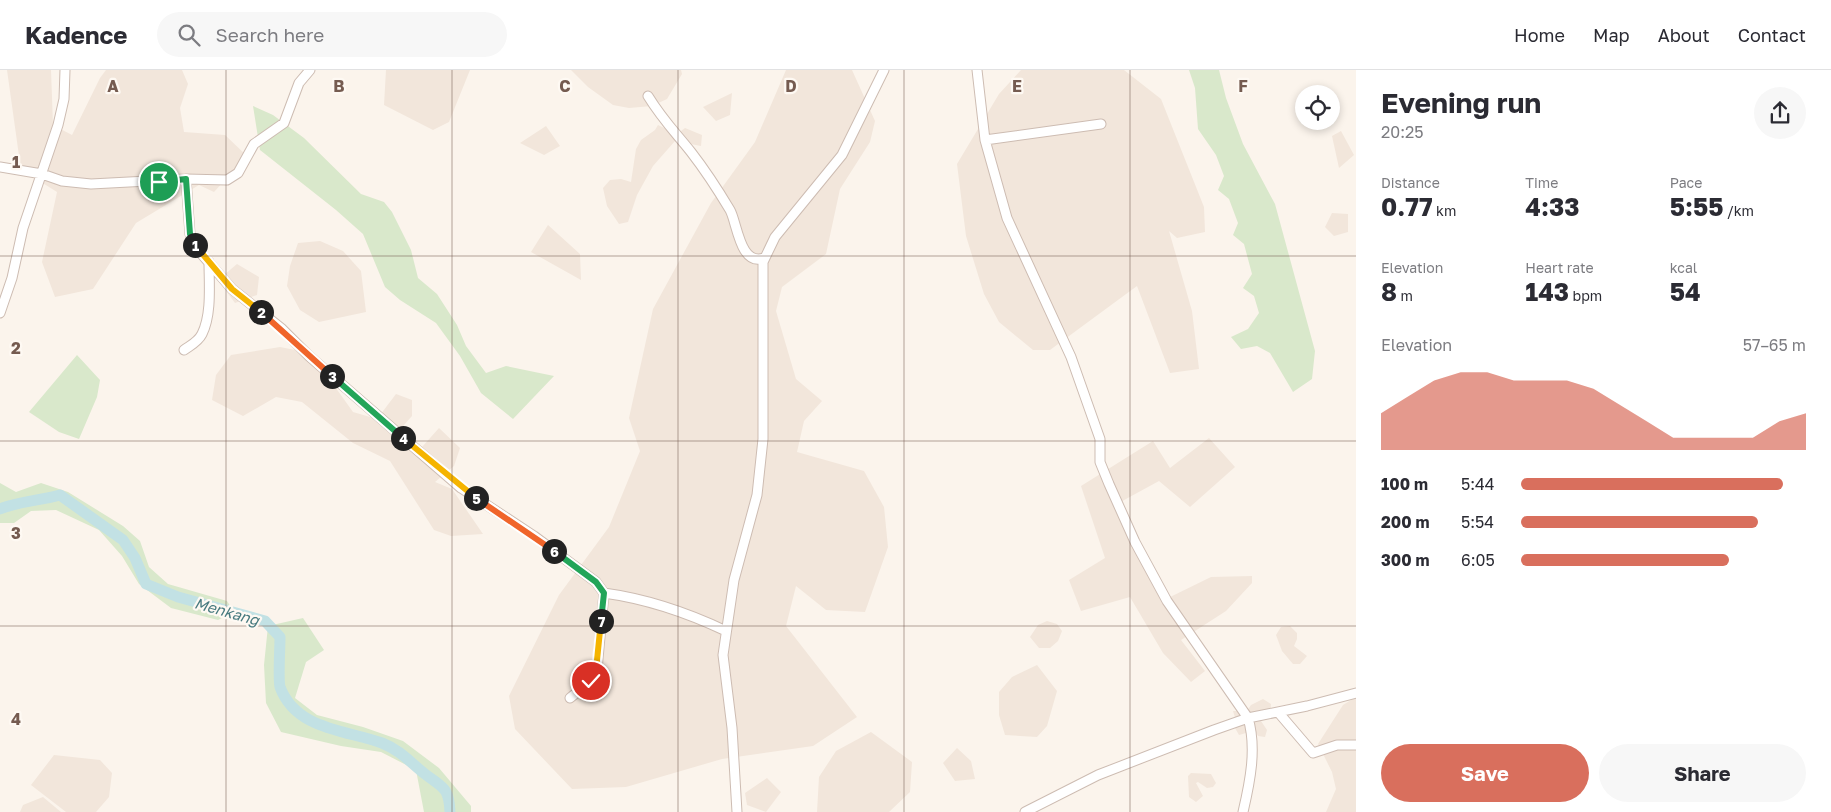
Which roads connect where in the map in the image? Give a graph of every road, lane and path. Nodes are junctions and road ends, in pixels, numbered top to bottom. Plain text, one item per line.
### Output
1 (65, 70) edge
2 (310, 70) edge
3 (884, 70) edge
4 (977, 70) edge
5 (648, 96) dead end
6 (1101, 124) dead end
7 (985, 140) junction
8 (0, 167) edge
9 (42, 174) junction
10 (186, 179) junction
11 (764, 258) junction
12 (209, 262) junction
13 (0, 313) edge
14 (184, 350) dead end
15 (604, 593) junction
16 (726, 631) junction
17 (1356, 693) edge
18 (570, 698) dead end
19 (1278, 712) junction
20 (1248, 718) junction
21 (1356, 745) edge
22 (737, 812) edge
23 (1025, 812) edge
24 (1243, 812) edge

1 - 9 street
2 - 10 street
3 - 11 street
4 - 7 street
5 - 11 street
6 - 7 street
7 - 20 street
8 - 9 street
9 - 10 street
9 - 13 street
10 - 12 street
11 - 16 street
12 - 14 street
12 - 15 street
15 - 16 street
15 - 18 street
16 - 22 street
17 - 19 street
19 - 20 street
19 - 21 street
20 - 23 street
20 - 24 street

